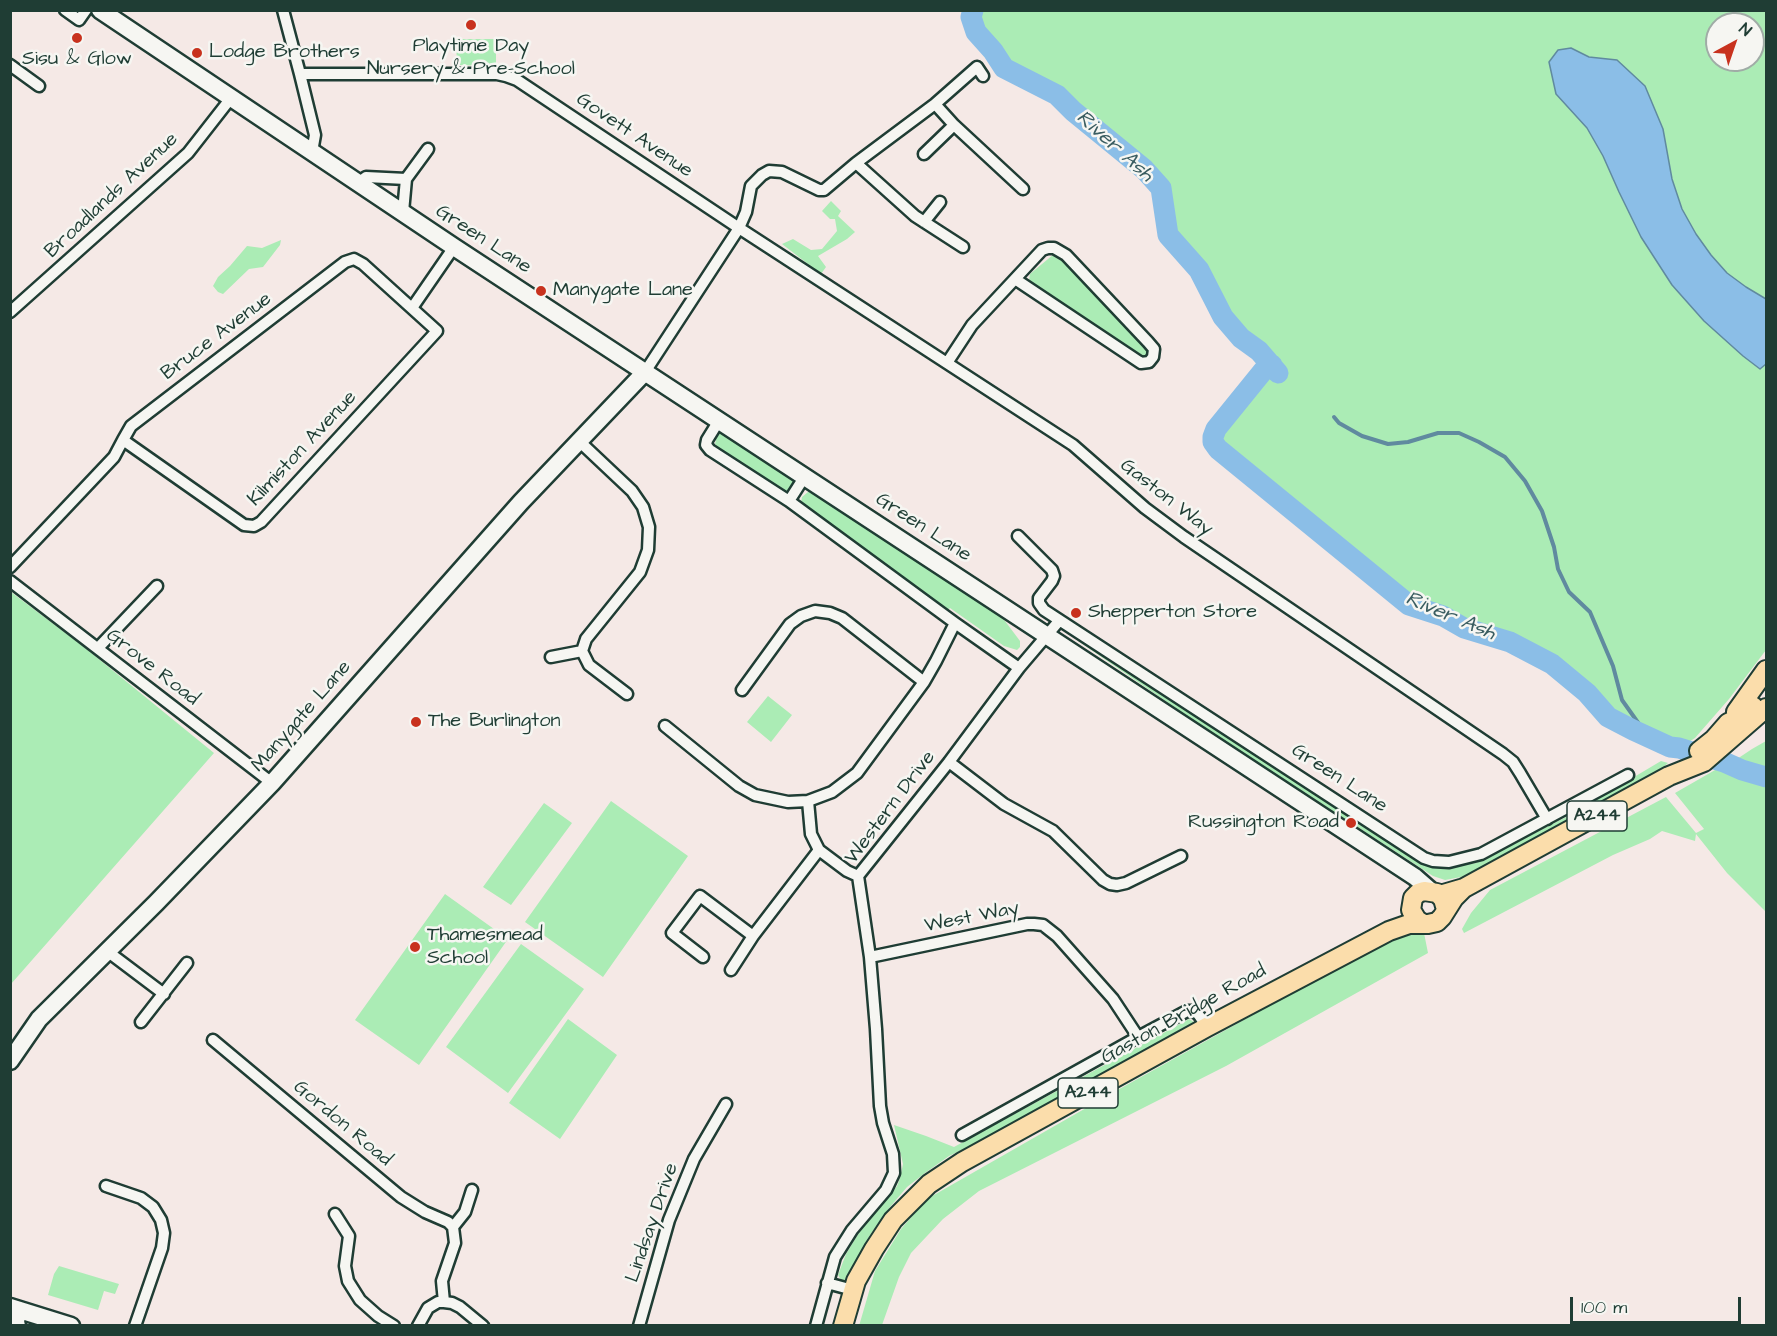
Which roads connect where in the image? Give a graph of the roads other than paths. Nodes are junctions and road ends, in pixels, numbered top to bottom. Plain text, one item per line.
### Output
1 (64, 10) edge
2 (86, 10) edge
3 (100, 10) edge
4 (283, 10) edge
5 (10, 65) edge
6 (300, 74) junction
7 (983, 76) dead end
8 (39, 86) dead end
9 (231, 98) junction
10 (935, 104) junction
11 (954, 125) junction
12 (428, 150) dead end
13 (312, 152) junction
14 (924, 154) dead end
15 (856, 163) junction
16 (406, 179) junction
17 (358, 183) junction
18 (1023, 189) dead end
19 (940, 202) dead end
20 (404, 212) junction
21 (924, 222) junction
22 (739, 228) junction
23 (454, 247) junction
24 (963, 247) dead end
25 (1015, 279) junction
26 (412, 308) junction
27 (10, 312) edge
28 (947, 363) junction
29 (645, 372) junction
30 (720, 419) junction
31 (123, 441) junction
32 (579, 441) junction
33 (805, 476) junction
34 (789, 501) junction
35 (1018, 536) dead end
36 (12, 560) edge
37 (10, 581) edge
38 (157, 586) dead end
39 (1059, 621) junction
40 (955, 623) junction
41 (1047, 635) junction
42 (98, 648) junction
43 (582, 651) junction
44 (551, 657) dead end
45 (1019, 668) junction
46 (1767, 670) edge
47 (924, 682) junction
48 (742, 690) dead end
49 (627, 694) dead end
50 (1767, 700) edge
51 (1767, 708) edge
52 (1728, 723) junction
53 (665, 726) dead end
54 (1704, 755) junction
55 (949, 762) junction
56 (1628, 775) dead end
57 (272, 783) junction
58 (808, 801) junction
59 (1580, 801) junction
60 (1547, 819) junction
61 (1591, 819) junction
62 (819, 850) junction
63 (1181, 856) dead end
64 (1400, 868) junction
65 (858, 876) junction
66 (1439, 899) junction
67 (1412, 903) junction
68 (1422, 923) junction
69 (1389, 931) junction
70 (753, 936) junction
71 (107, 951) junction
72 (703, 957) dead end
73 (870, 957) junction
74 (187, 963) dead end
75 (731, 970) dead end
76 (164, 994) junction
77 (141, 1022) dead end
78 (1207, 1027) junction
79 (1138, 1037) junction
80 (213, 1040) dead end
81 (10, 1060) edge
82 (726, 1104) dead end
83 (962, 1135) dead end
84 (106, 1186) dead end
85 (472, 1190) dead end
86 (335, 1214) dead end
87 (453, 1227) junction
88 (827, 1282) junction
89 (853, 1290) junction
90 (444, 1302) junction
91 (15, 1314) edge
92 (71, 1326) edge
93 (135, 1326) edge
94 (394, 1326) edge
95 (418, 1326) edge
96 (483, 1326) edge
97 (639, 1326) edge
98 (816, 1326) edge
99 (843, 1326) edge

1 - 2 street
3 - 9 main road, Green Lane
4 - 6 street
5 - 8 street
6 - 13 street
6 - 22 street, Govett Avenue
7 - 10 street
9 - 13 main road, Green Lane
9 - 27 street, Broadlands Avenue
10 - 11 street
10 - 15 street
11 - 14 street
11 - 18 street
12 - 16 street
13 - 17 main road, Green Lane
15 - 21 street
15 - 22 street
16 - 17 street
16 - 20 street, Green Lane
17 - 20 main road, Green Lane
19 - 21 street
20 - 23 main road, Green Lane
21 - 24 street
22 - 28 street, Gaston Way
22 - 29 street
23 - 26 street
23 - 29 main road, Green Lane
25 - 25 street
25 - 28 street
26 - 31 street, Bruce Avenue
26 - 31 street, Kilmiston Avenue
28 - 60 street, Gaston Way
29 - 30 main road, Green Lane
29 - 32 main road, Manygate Lane
30 - 33 main road, Green Lane
30 - 34 street
31 - 36 street, Bruce Avenue
32 - 43 street
32 - 57 main road, Manygate Lane
33 - 34 street
33 - 41 main road, Green Lane
34 - 40 street
35 - 39 street, Green Lane
37 - 42 street, Grove Road
38 - 42 street
39 - 41 street
39 - 60 street, Green Lane
40 - 45 street
40 - 47 street
41 - 45 street, Western Drive
41 - 64 main road, Green Lane
42 - 57 street, Grove Road
43 - 44 street
43 - 49 street
45 - 55 street, Western Drive
46 - 52 main road, A244
47 - 48 street
47 - 58 street
50 - 52 main road
51 - 54 main road, A244
52 - 54 main road, A244
53 - 58 street
54 - 61 main road, A244
55 - 63 street
55 - 65 street, Western Drive
56 - 59 street, Green Lane
57 - 71 main road, Manygate Lane
58 - 62 street
59 - 60 street, Green Lane
59 - 61 street
61 - 66 main road, A244
62 - 65 street
62 - 70 street
64 - 66 main road, Green Lane
64 - 67 main road
65 - 73 street, Western Drive
66 - 67 main road
66 - 68 main road
67 - 68 main road
67 - 69 main road, Gaston Bridge Road / A244
68 - 69 main road, Gaston Bridge Road / A244
69 - 78 main road, Gaston Bridge Road / A244
70 - 72 street
70 - 75 street
71 - 76 street
71 - 81 main road, Manygate Lane
73 - 79 street, West Way
73 - 88 street, Western Drive
74 - 76 street
76 - 77 street
78 - 79 street
78 - 89 main road, Gaston Bridge Road / A244
79 - 83 street
80 - 87 street, Gordon Road
82 - 97 street, Lindsay Drive
84 - 93 street
85 - 87 street
86 - 94 street
87 - 90 street
88 - 89 street
88 - 98 street
89 - 99 main road, Gaston Bridge Road / A244
90 - 95 street
90 - 96 street
91 - 92 main road

